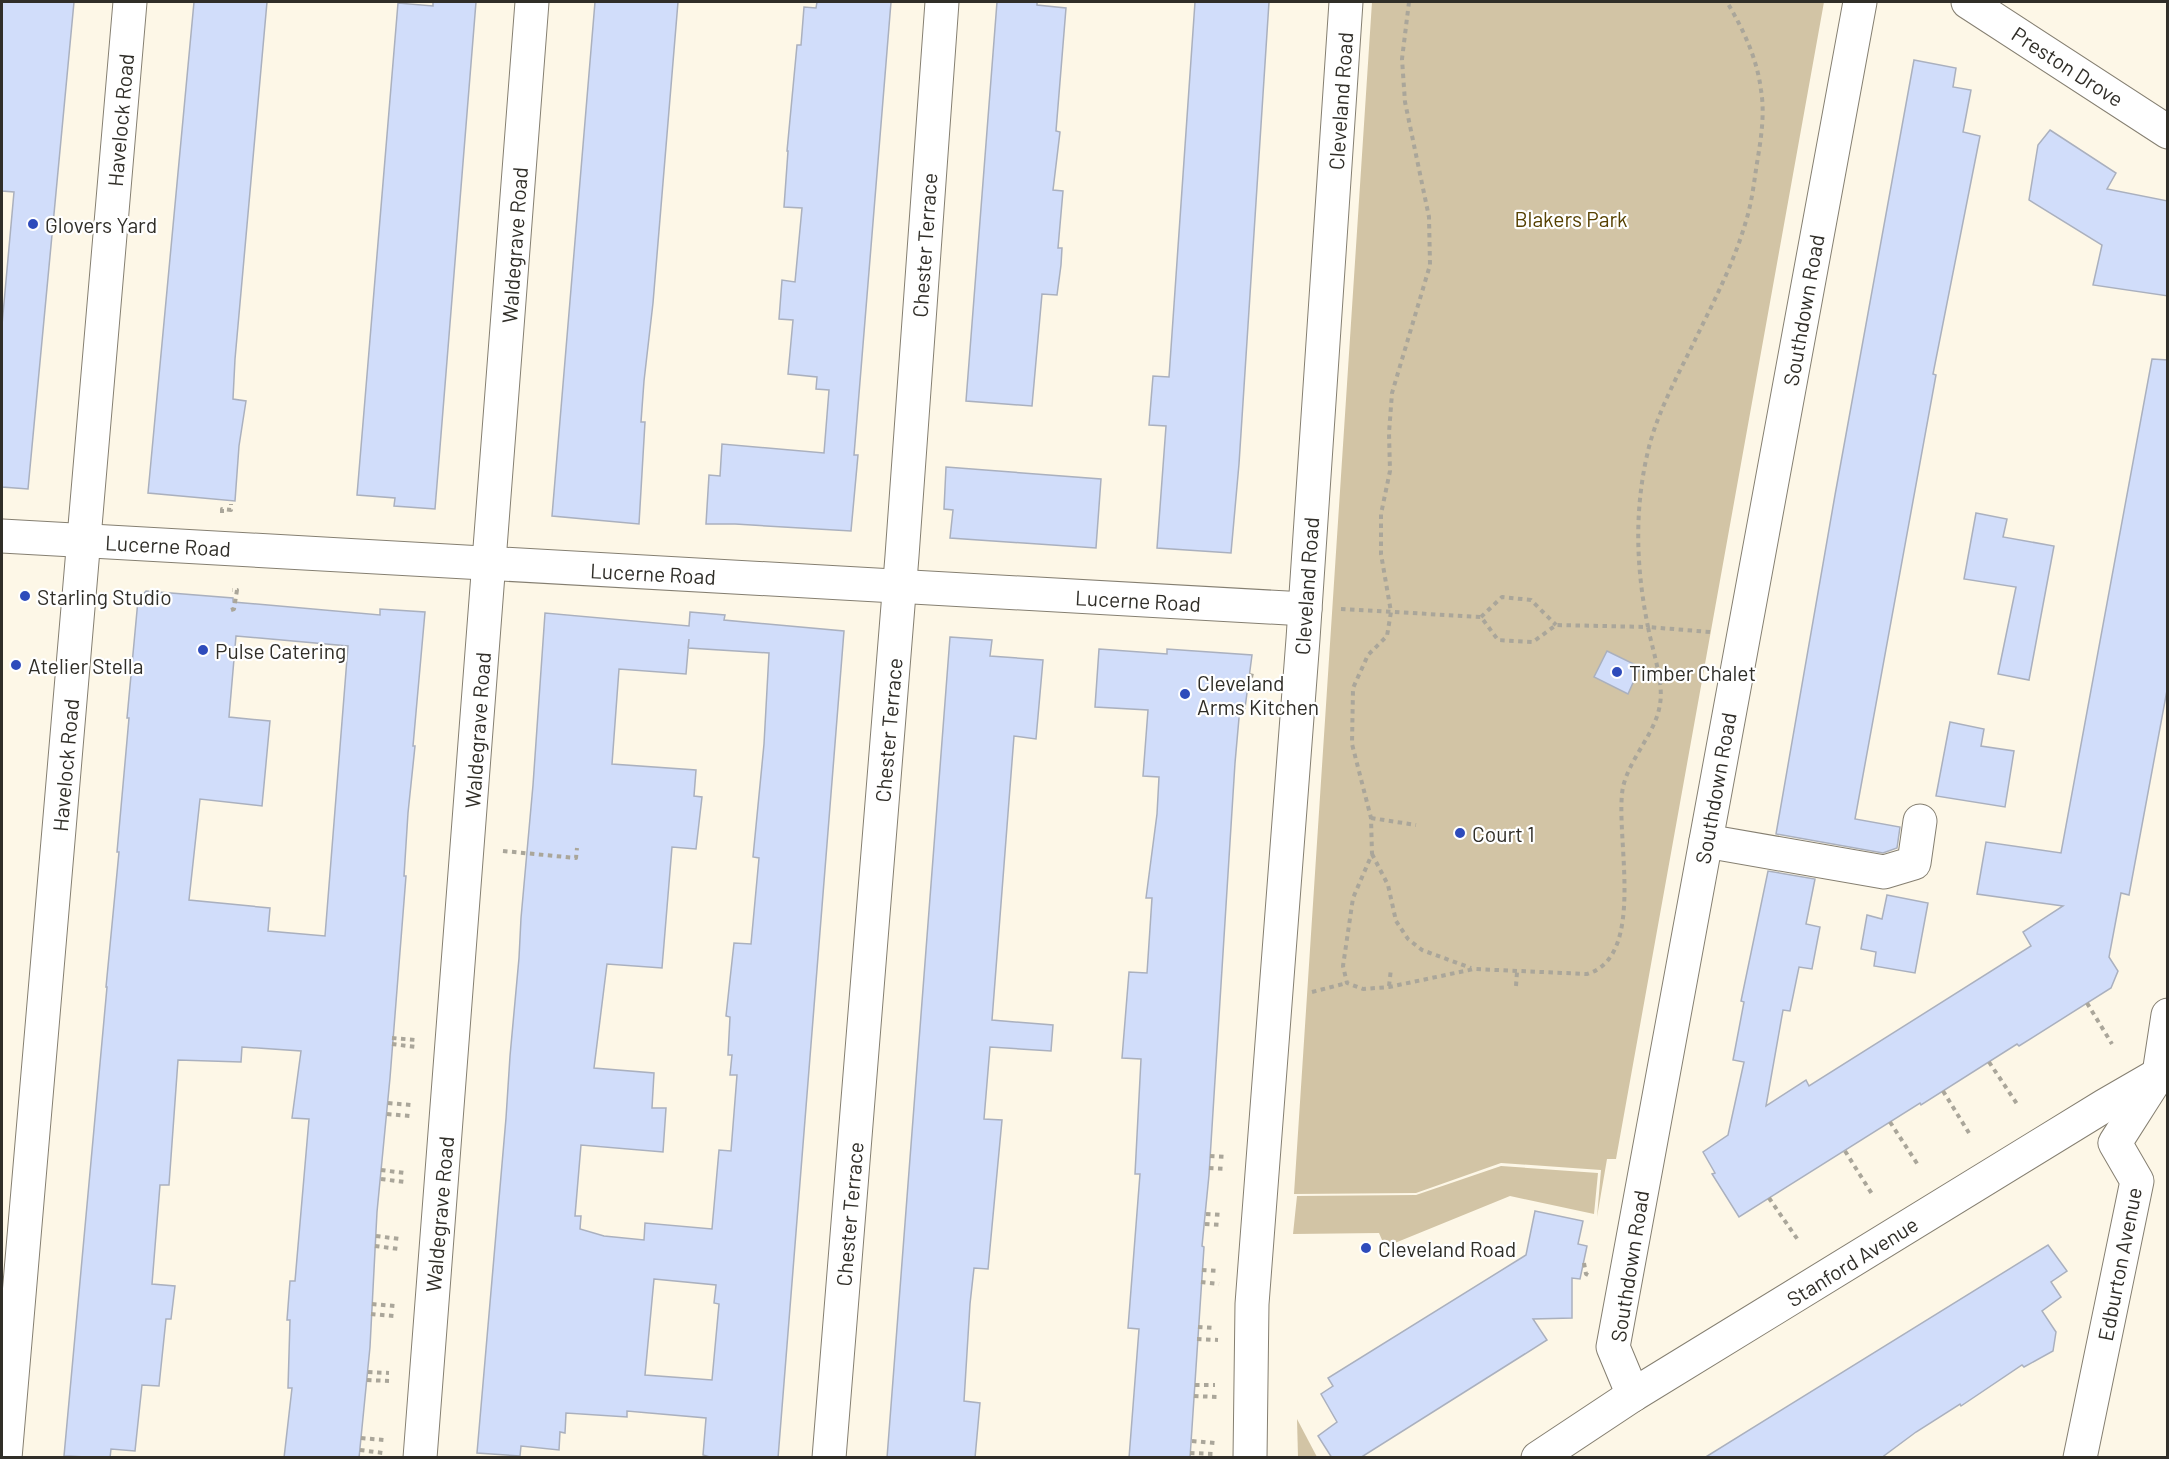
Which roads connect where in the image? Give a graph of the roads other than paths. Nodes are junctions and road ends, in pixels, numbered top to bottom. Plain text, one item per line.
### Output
1 (130, 2) edge
2 (532, 2) edge
3 (942, 2) edge
4 (1346, 2) edge
5 (1860, 2) edge
6 (1968, 2) edge
7 (2168, 132) edge
8 (2, 536) edge
9 (84, 541) junction
10 (490, 563) junction
11 (899, 585) junction
12 (1305, 609) junction
13 (1920, 821) dead end
14 (1706, 841) junction
15 (2168, 1015) edge
16 (2163, 1072) edge
17 (1633, 1395) junction
18 (5, 1458) edge
19 (420, 1458) edge
20 (830, 1458) edge
21 (1250, 1458) edge
22 (1538, 1458) edge
23 (2080, 1458) edge

1 - 9 street, Havelock Road
2 - 10 street, Waldegrave Road
3 - 11 street, Chester Terrace
4 - 12 street, Cleveland Road
5 - 14 street, Southdown Road
6 - 7 street, Preston Drove
8 - 9 street, Lucerne Road
9 - 10 street, Lucerne Road
9 - 18 street, Havelock Road
10 - 11 street, Lucerne Road
10 - 19 street, Waldegrave Road
11 - 12 street, Lucerne Road
11 - 20 street, Chester Terrace
12 - 21 street, Cleveland Road
13 - 14 street
14 - 17 street, Southdown Road
15 - 16 street, Edburton Avenue
16 - 17 street, Stanford Avenue
16 - 23 street, Edburton Avenue
17 - 22 street, Stanford Avenue

